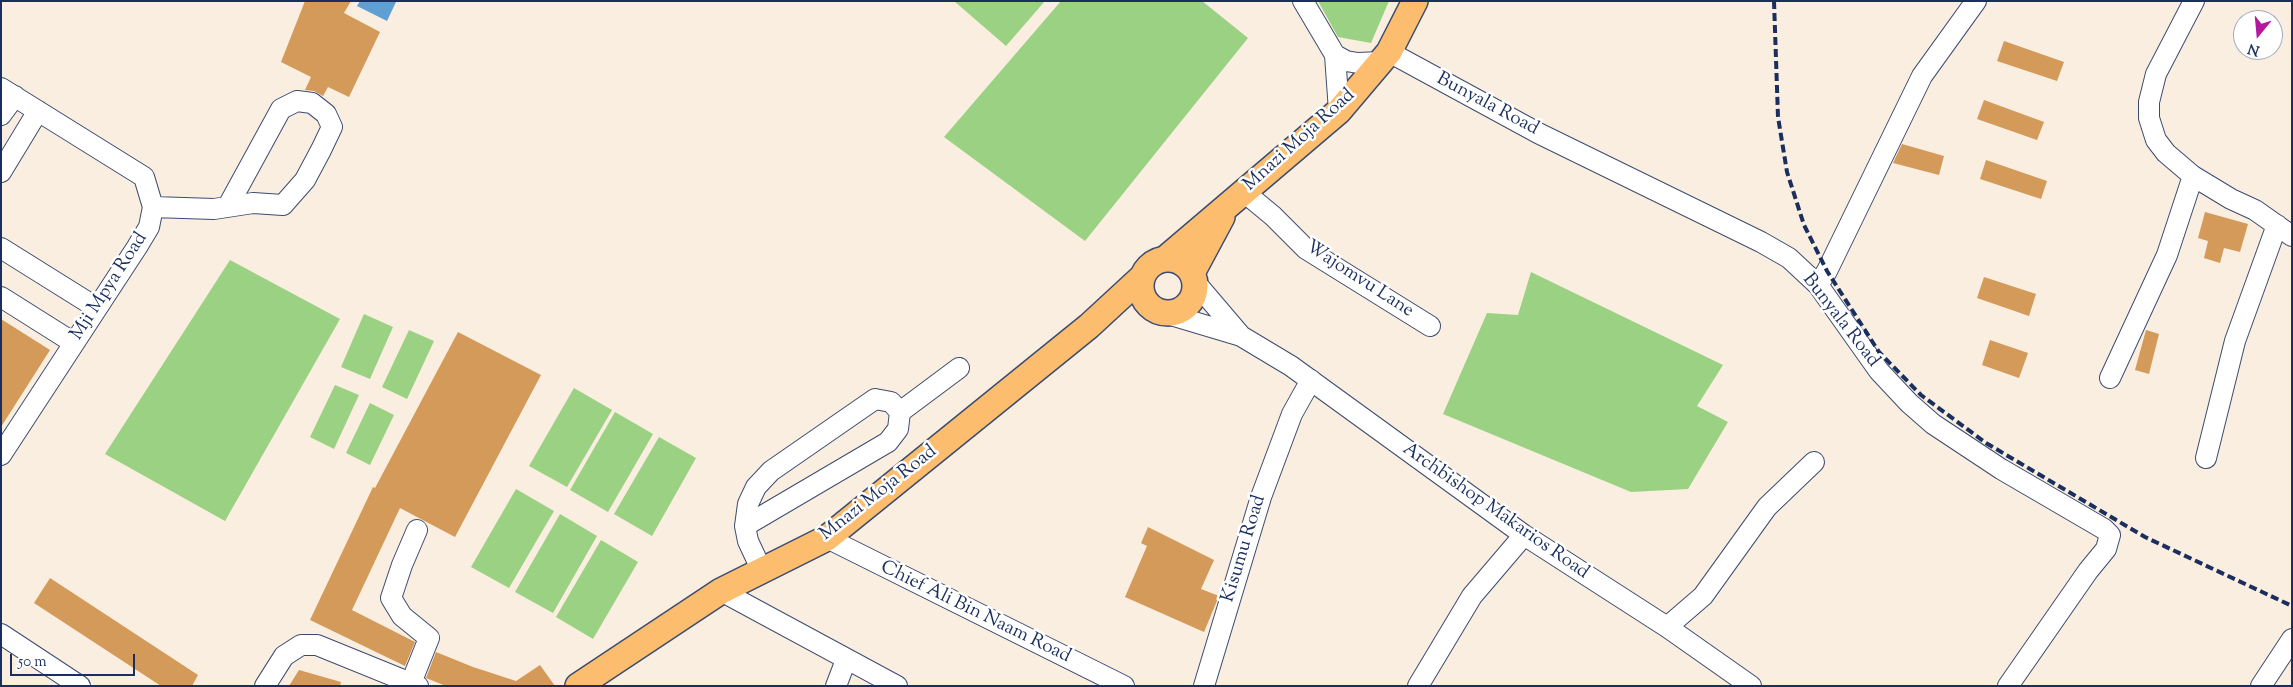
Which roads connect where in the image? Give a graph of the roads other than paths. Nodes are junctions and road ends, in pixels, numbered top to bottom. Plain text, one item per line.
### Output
1 (1303, 1) edge
2 (1415, 1) edge
3 (1976, 1) edge
4 (2194, 1) edge
5 (1335, 55) junction
6 (1384, 57) junction
7 (8, 92) edge
8 (38, 111) junction
9 (1340, 111) junction
10 (1, 115) edge
11 (1, 172) edge
12 (2193, 176) junction
13 (1236, 199) junction
14 (228, 206) junction
15 (153, 207) junction
16 (2285, 231) edge
17 (1, 248) edge
18 (1166, 259) junction
19 (1141, 278) junction
20 (1194, 278) junction
21 (1818, 285) junction
22 (1, 297) edge
23 (97, 308) junction
24 (1157, 310) junction
25 (1089, 326) junction
26 (1430, 326) dead end
27 (1241, 336) junction
28 (74, 343) junction
29 (1290, 366) junction
30 (959, 368) dead end
31 (2110, 378) dead end
32 (1311, 380) junction
33 (900, 412) junction
34 (1292, 414) junction
35 (1, 455) edge
36 (2206, 458) dead end
37 (1814, 462) dead end
38 (745, 526) junction
39 (416, 530) dead end
40 (1524, 535) junction
41 (827, 538) junction
42 (762, 571) junction
43 (721, 591) junction
44 (1667, 627) junction
45 (1, 634) edge
46 (2292, 639) edge
47 (846, 660) junction
48 (414, 684) edge
49 (80, 686) edge
50 (264, 686) edge
51 (578, 686) edge
52 (836, 686) edge
53 (897, 686) edge
54 (1124, 686) edge
55 (1204, 686) edge
56 (1418, 686) edge
57 (1751, 686) edge
58 (2008, 686) edge
59 (2261, 686) edge

1 - 5 street
2 - 6 main road, Mnazi Moja Road
3 - 21 street
4 - 12 street
5 - 6 street
5 - 9 street
6 - 9 main road, Mnazi Moja Road
6 - 21 street, Bunyala Road
7 - 8 street
7 - 10 street
8 - 11 street
8 - 15 street
9 - 13 main road, Mnazi Moja Road
12 - 16 street
12 - 31 street
13 - 18 main road, Mnazi Moja Road
13 - 20 main road
13 - 26 street, Wajomvu Lane
14 - 14 street
14 - 15 street
15 - 23 street, Mji Mpya Road
16 - 36 street
17 - 23 street
18 - 19 main road
18 - 20 main road
19 - 24 main road
19 - 25 main road, Mnazi Moja Road
20 - 24 main road
20 - 27 street
21 - 58 street, Bunyala Road
22 - 28 street
23 - 28 street, Mji Mpya Road
24 - 25 main road
24 - 27 street
25 - 41 main road, Mnazi Moja Road
27 - 29 street, Archbishop Makarios Road
28 - 35 street, Mji Mpya Road
29 - 32 street, Archbishop Makarios Road
29 - 34 street, Kisumu Road
30 - 33 street
32 - 34 street, Kisumu Road
32 - 40 street, Archbishop Makarios Road
33 - 38 street
33 - 38 street
34 - 55 street, Kisumu Road
37 - 44 street
38 - 42 street
39 - 48 street
40 - 44 street, Archbishop Makarios Road
40 - 56 street
41 - 42 main road, Mnazi Moja Road
41 - 54 street, Chief Ali Bin Naam Road
42 - 43 main road, Mnazi Moja Road
43 - 47 street
43 - 51 main road, Mnazi Moja Road
44 - 57 street, Archbishop Makarios Road
45 - 49 street
46 - 59 street
47 - 52 street
47 - 53 street
48 - 50 street

